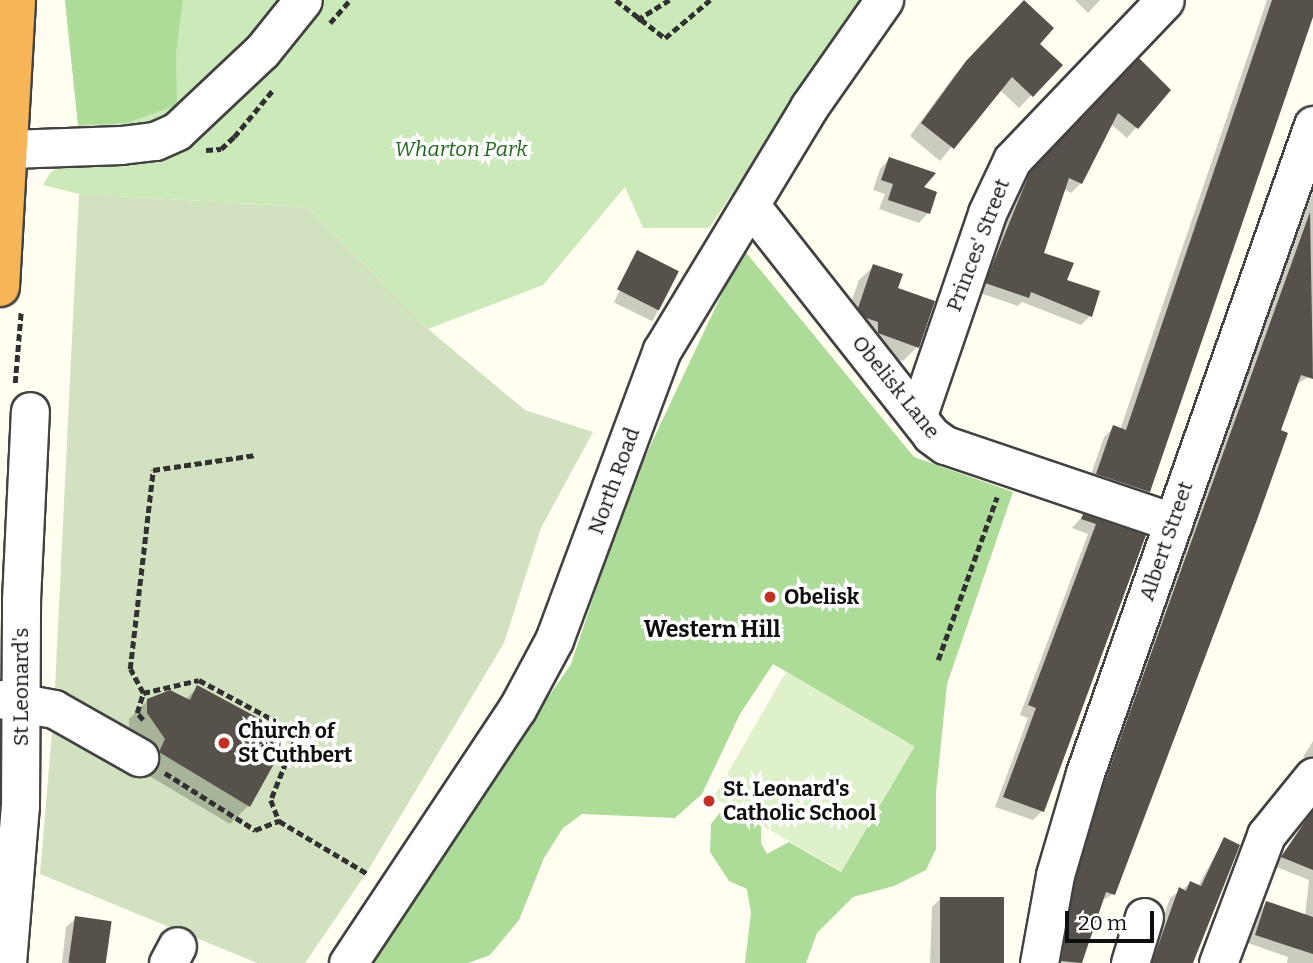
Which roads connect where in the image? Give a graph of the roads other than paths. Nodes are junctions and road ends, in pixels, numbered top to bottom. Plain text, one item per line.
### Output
1 (16, 0) edge
2 (303, 0) edge
3 (884, 0) edge
4 (1165, 0) edge
5 (1313, 125) edge
6 (10, 149) junction
7 (751, 206) junction
8 (0, 277) edge
9 (30, 411) dead end
10 (918, 415) junction
11 (1173, 522) junction
12 (10, 591) edge
13 (11, 700) edge
14 (139, 757) road end
15 (1313, 777) edge
16 (1144, 916) dead end
17 (7, 963) edge
18 (348, 963) edge
19 (1039, 963) edge
20 (1130, 963) edge
21 (1218, 963) edge

1 - 6 highway
2 - 6 street
3 - 7 street, North Road
4 - 10 street, Princes' Street
5 - 11 street, Albert Street
6 - 8 highway
7 - 10 street, Obelisk Lane
7 - 18 street, North Road
9 - 12 street, St Leonard's
10 - 11 street, Obelisk Lane
11 - 19 street, Albert Street
12 - 13 street, St Leonard's
13 - 14 street
13 - 17 street, St Leonard's
15 - 21 street
16 - 20 street

